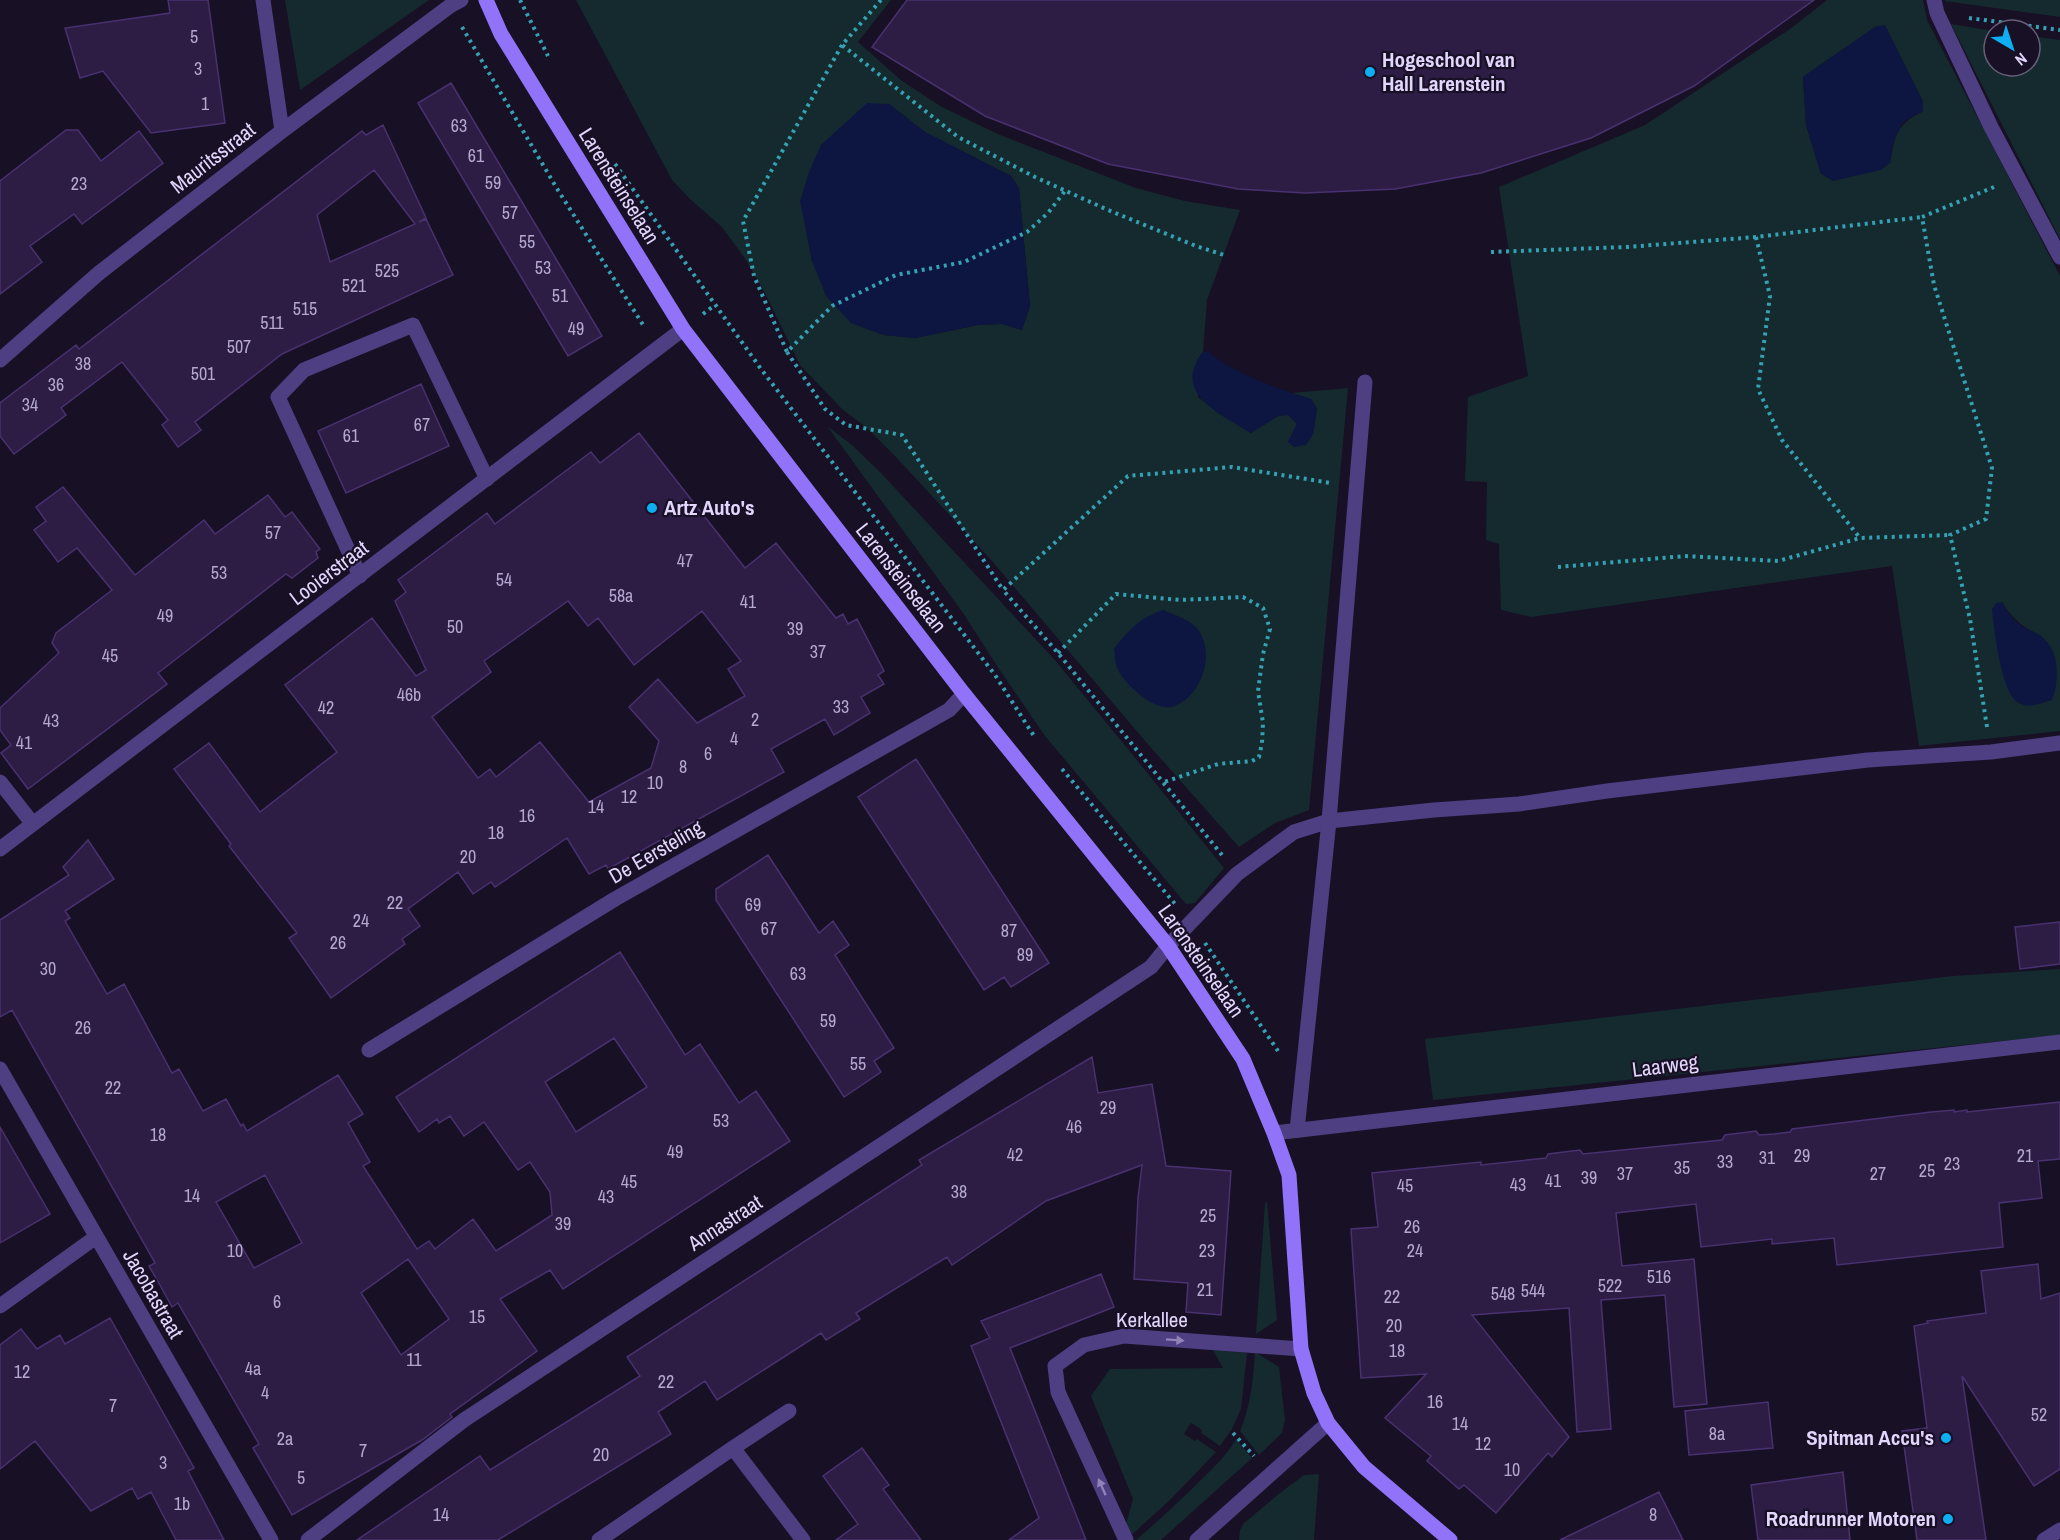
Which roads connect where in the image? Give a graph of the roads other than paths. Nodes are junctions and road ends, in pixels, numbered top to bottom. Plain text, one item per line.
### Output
1 (263, 0) edge
2 (461, 0) edge
3 (486, 0) edge
4 (1935, 7) edge
5 (282, 131) junction
6 (2060, 257) edge
7 (683, 329) junction
8 (2, 354) edge
9 (1365, 382) dead end
10 (487, 479) junction
11 (360, 576) junction
12 (964, 694) junction
13 (2060, 743) edge
14 (0, 782) edge
15 (1329, 821) junction
16 (33, 824) junction
17 (0, 849) edge
18 (1168, 946) junction
19 (2060, 1042) edge
20 (369, 1050) dead end
21 (0, 1069) edge
22 (1297, 1130) junction
23 (1274, 1133) junction
24 (96, 1237) junction
25 (0, 1306) edge
26 (1301, 1349) junction
27 (789, 1411) dead end
28 (1328, 1423) junction
29 (733, 1448) junction
30 (2060, 1530) edge
31 (1199, 1539) edge
32 (271, 1540) edge
33 (308, 1540) edge
34 (599, 1540) edge
35 (803, 1540) edge
36 (1126, 1540) edge
37 (1450, 1540) edge
38 (2044, 1540) edge

1 - 5 street
2 - 5 street, Mauritsstraat
3 - 7 main road, Larensteinselaan
4 - 6 street
5 - 8 street, Mauritsstraat
7 - 10 street, Looierstraat
7 - 12 main road, Larensteinselaan
9 - 15 street
10 - 11 street, Looierstraat
10 - 11 street
11 - 16 street, Looierstraat
12 - 18 main road, Larensteinselaan
12 - 20 street, De Eersteling
13 - 15 street, Annastraat
14 - 16 street
15 - 18 street, Annastraat
15 - 22 street
16 - 17 street, Looierstraat
18 - 23 main road, Larensteinselaan
18 - 33 street, Annastraat
19 - 22 street, Laarweg
21 - 24 street, Jacobastraat
22 - 23 street, Laarweg
23 - 26 main road, Larensteinselaan
24 - 25 street
24 - 32 street, Jacobastraat
26 - 28 main road, Larensteinselaan
36 -> 26 street, Kerkallee
27 - 29 street
28 - 31 street
28 - 37 main road, Larensteinselaan
29 - 34 street
29 - 35 street
30 - 38 street

